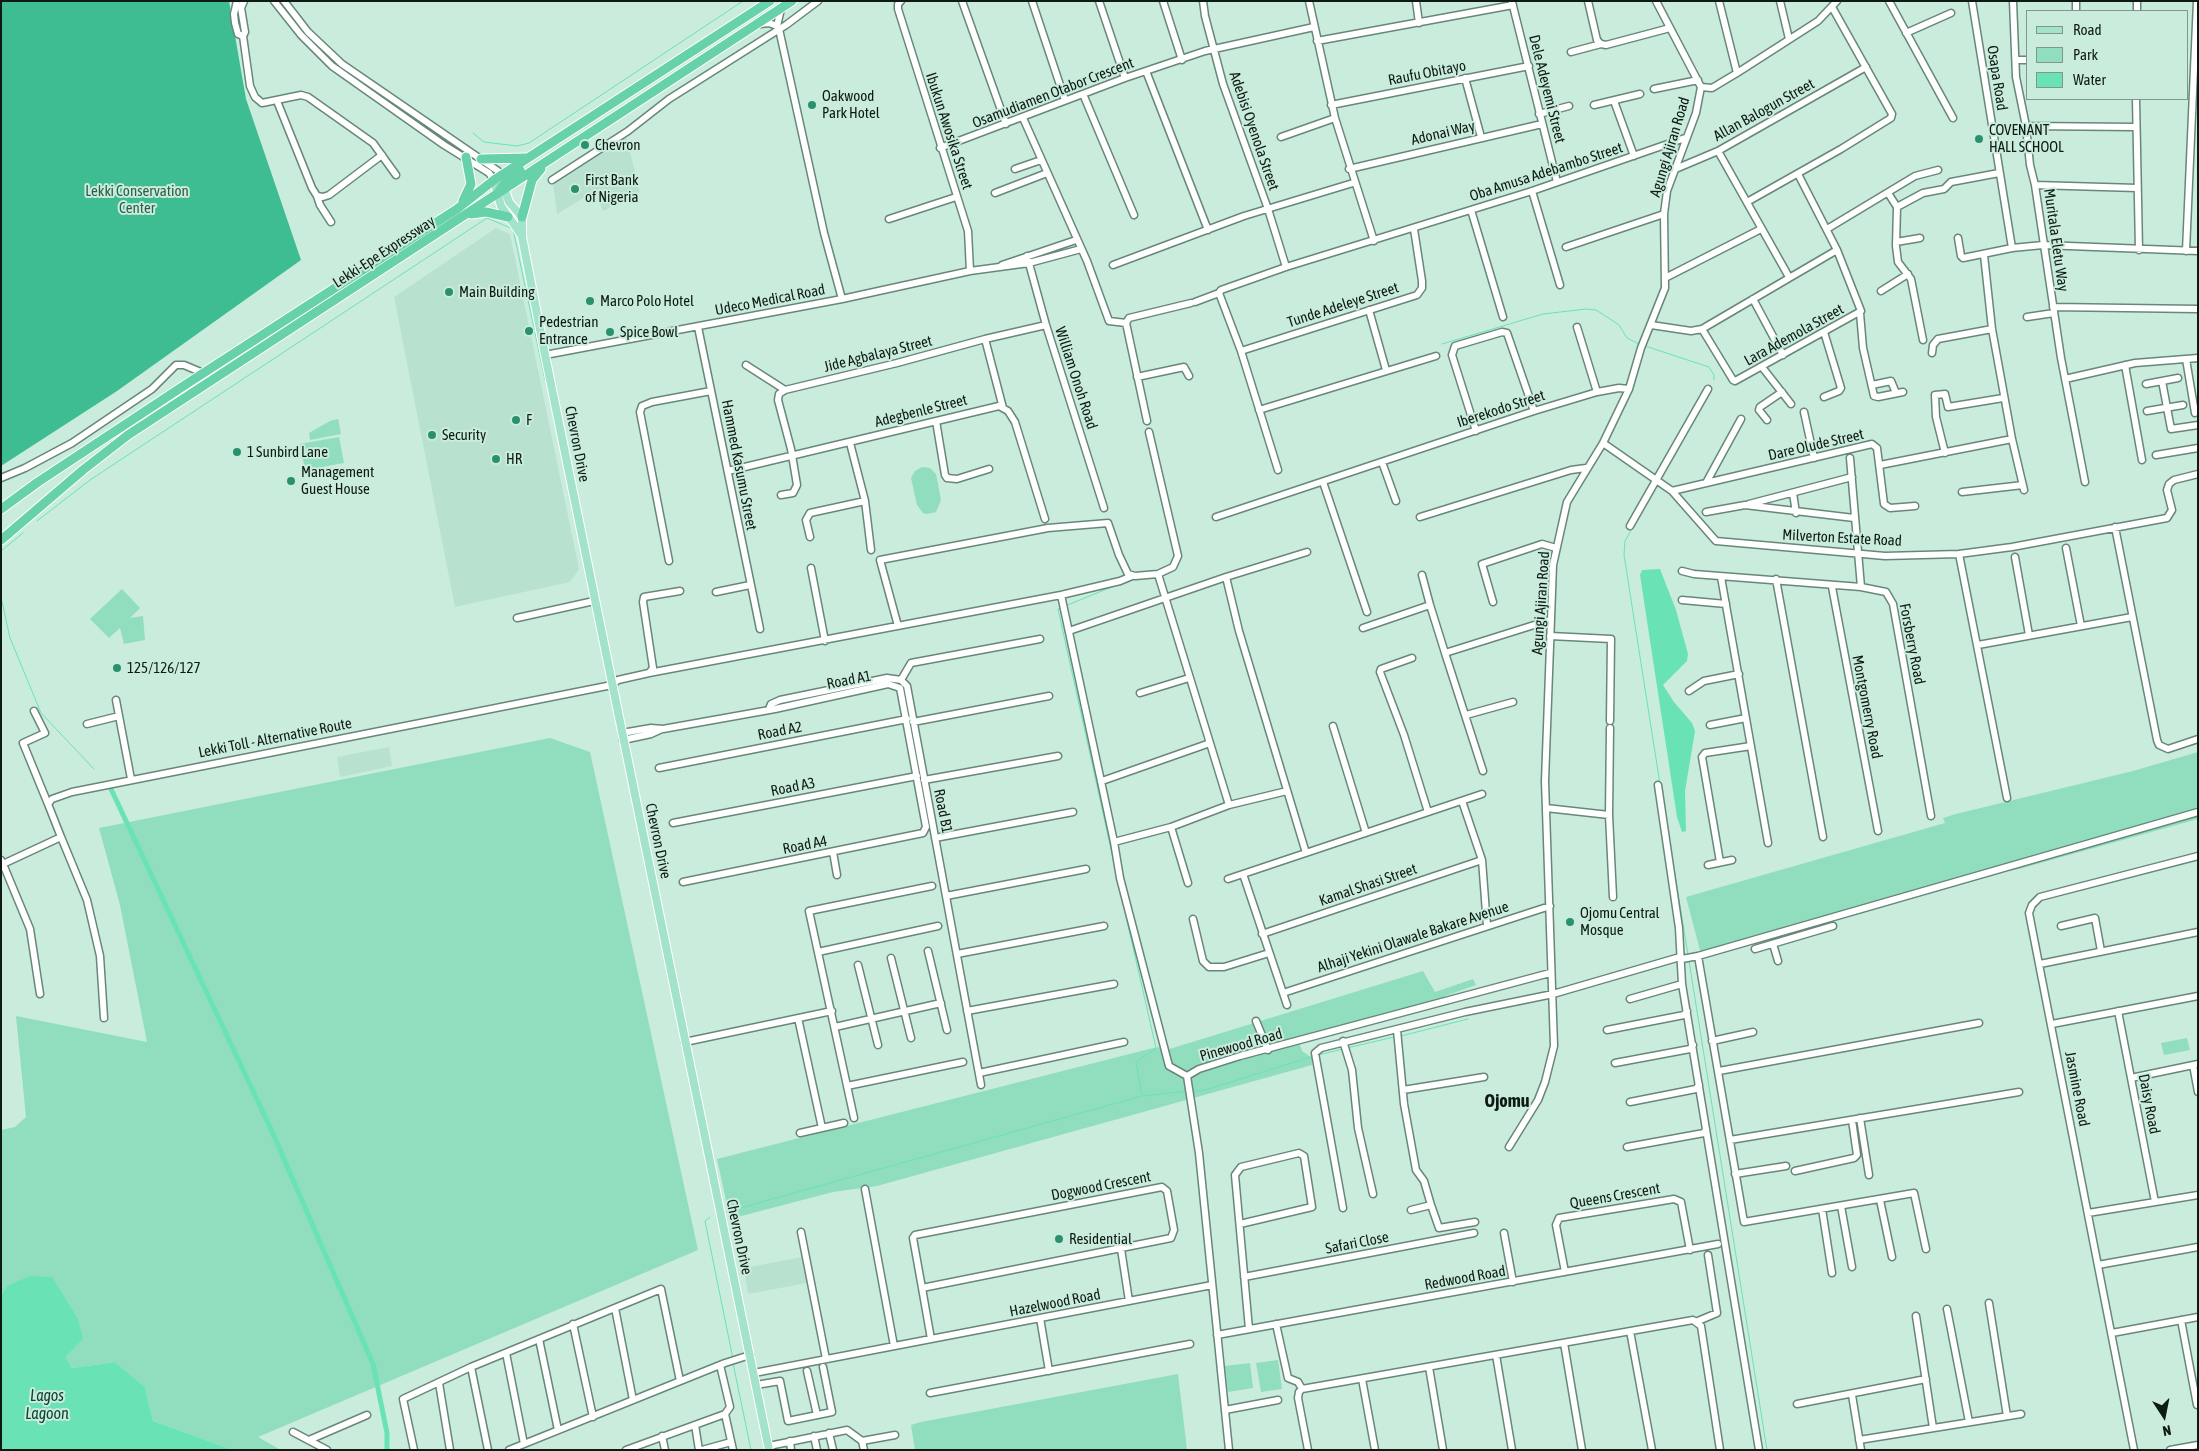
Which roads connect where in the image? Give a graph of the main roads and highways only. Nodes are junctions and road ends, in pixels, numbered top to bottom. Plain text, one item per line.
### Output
1 (770, 1) edge
2 (792, 1) edge
3 (593, 118) junction
4 (534, 156) junction
5 (466, 157) road end
6 (481, 159) road end
7 (548, 160) junction
8 (499, 186) junction
9 (456, 209) junction
10 (466, 215) junction
11 (522, 217) junction
12 (508, 218) junction
13 (522, 236) junction
14 (429, 239) junction
15 (5, 506) edge
16 (1, 514) edge
17 (1, 538) edge
18 (769, 1448) edge

1 - 3 highway, Lekki-Epe Expressway
2 - 7 highway, Lekki-Epe Expressway
3 - 4 highway, Lekki-Epe Expressway
3 - 8 highway
4 - 6 highway
4 - 8 highway, Lekki-Epe Expressway
5 - 9 highway
7 - 8 highway, Lekki-Epe Expressway
7 - 11 highway
8 - 9 highway, Lekki-Epe Expressway
8 - 10 highway, Lekki-Epe Expressway
8 - 11 main road
8 - 12 main road, Chevron Drive
8 - 14 highway
9 - 15 highway, Lekki-Epe Expressway
10 - 12 highway
10 - 14 highway, Lekki-Epe Expressway
11 - 13 main road, Chevron Drive
12 - 13 main road, Chevron Drive
13 - 18 main road, Chevron Drive
14 - 17 highway, Lekki-Epe Expressway
15 - 16 highway

